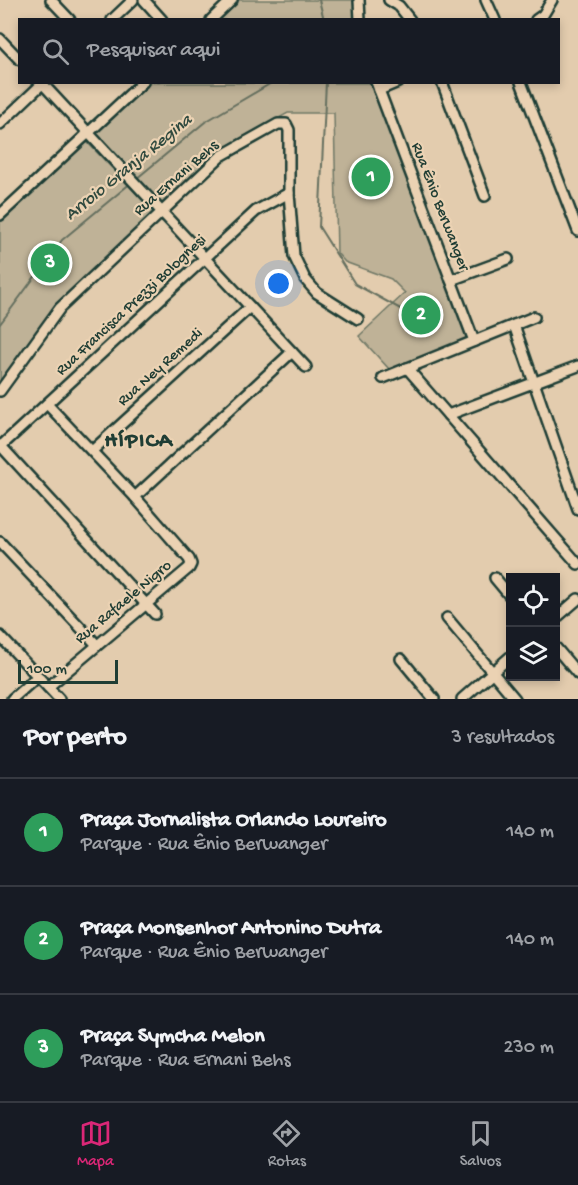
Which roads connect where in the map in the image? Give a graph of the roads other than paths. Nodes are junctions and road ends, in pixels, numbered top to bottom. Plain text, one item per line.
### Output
1 (51, 0) edge
2 (133, 0) edge
3 (144, 0) edge
4 (232, 0) edge
5 (359, 0) edge
6 (389, 0) edge
7 (486, 0) edge
8 (552, 0) edge
9 (67, 18) edge
10 (114, 18) edge
11 (160, 18) edge
12 (213, 18) edge
13 (360, 18) edge
14 (408, 18) edge
15 (494, 18) edge
16 (539, 18) edge
17 (0, 39) edge
18 (18, 58) edge
19 (42, 84) edge
20 (44, 84) edge
21 (141, 84) edge
22 (443, 84) edge
23 (522, 84) edge
24 (378, 86) edge
25 (0, 124) edge
26 (88, 133) junction
27 (290, 193) junction
28 (485, 196) dead end
29 (161, 212) junction
30 (0, 215) edge
31 (578, 231) edge
32 (205, 259) junction
33 (508, 259) dead end
34 (451, 280) junction
35 (250, 307) junction
36 (534, 317) dead end
37 (358, 320) dead end
38 (514, 325) junction
39 (474, 341) junction
40 (292, 352) junction
41 (578, 366) edge
42 (306, 367) dead end
43 (408, 368) junction
44 (383, 378) dead end
45 (534, 382) junction
46 (0, 391) edge
47 (47, 404) junction
48 (448, 415) junction
49 (0, 446) edge
50 (92, 451) junction
51 (135, 497) junction
52 (578, 509) edge
53 (0, 542) edge
54 (578, 564) edge
55 (495, 578) dead end
56 (506, 591) edge
57 (578, 598) edge
58 (147, 605) junction
59 (155, 614) dead end
60 (560, 614) edge
61 (447, 618) dead end
62 (0, 636) edge
63 (97, 645) junction
64 (560, 654) edge
65 (401, 659) dead end
66 (506, 661) edge
67 (492, 673) junction
68 (578, 674) edge
69 (38, 676) junction
70 (48, 687) junction
71 (12, 699) edge
72 (59, 699) edge
73 (434, 699) edge
74 (462, 699) edge
75 (515, 699) edge

1 - 9 street
2 - 10 street
3 - 11 street
4 - 12 street
5 - 13 street
6 - 14 street
7 - 15 street
8 - 16 street
17 - 18 street
19 - 25 street
20 - 26 street
21 - 26 street
22 - 28 street
23 - 31 street
24 - 34 street, Rua Ênio Berwanger
26 - 29 street
26 - 30 street
27 - 29 street, Rua Ernani Behs
27 - 32 street, Rua Francisca Prezzi Bolognesi
27 - 37 street, Rua Ernani Behs
29 - 32 street
29 - 46 street, Rua Ernani Behs
32 - 35 street
32 - 47 street, Rua Francisca Prezzi Bolognesi
33 - 34 street
34 - 39 street, Rua Ênio Berwanger
35 - 40 street
35 - 50 street, Rua Ney Remedi
36 - 38 street
38 - 39 street
38 - 45 street
39 - 43 street
40 - 42 street
40 - 51 street
41 - 45 street
43 - 44 street
43 - 48 street
45 - 48 street
45 - 52 street
47 - 49 street, Rua Francisca Prezzi Bolognesi
47 - 50 street, Rua Rafaele Nigro
48 - 54 street
49 - 58 street
50 - 51 street, Rua Rafaele Nigro
51 - 58 street, Rua Rafaele Nigro
53 - 63 street
55 - 56 street
57 - 60 street
58 - 59 street
58 - 63 street, Rua Rafaele Nigro
61 - 67 street
62 - 69 street
63 - 70 street, Rua Rafaele Nigro
64 - 68 street
65 - 73 street
66 - 67 street
67 - 74 street
67 - 75 street
69 - 70 street
69 - 71 street
70 - 72 street

